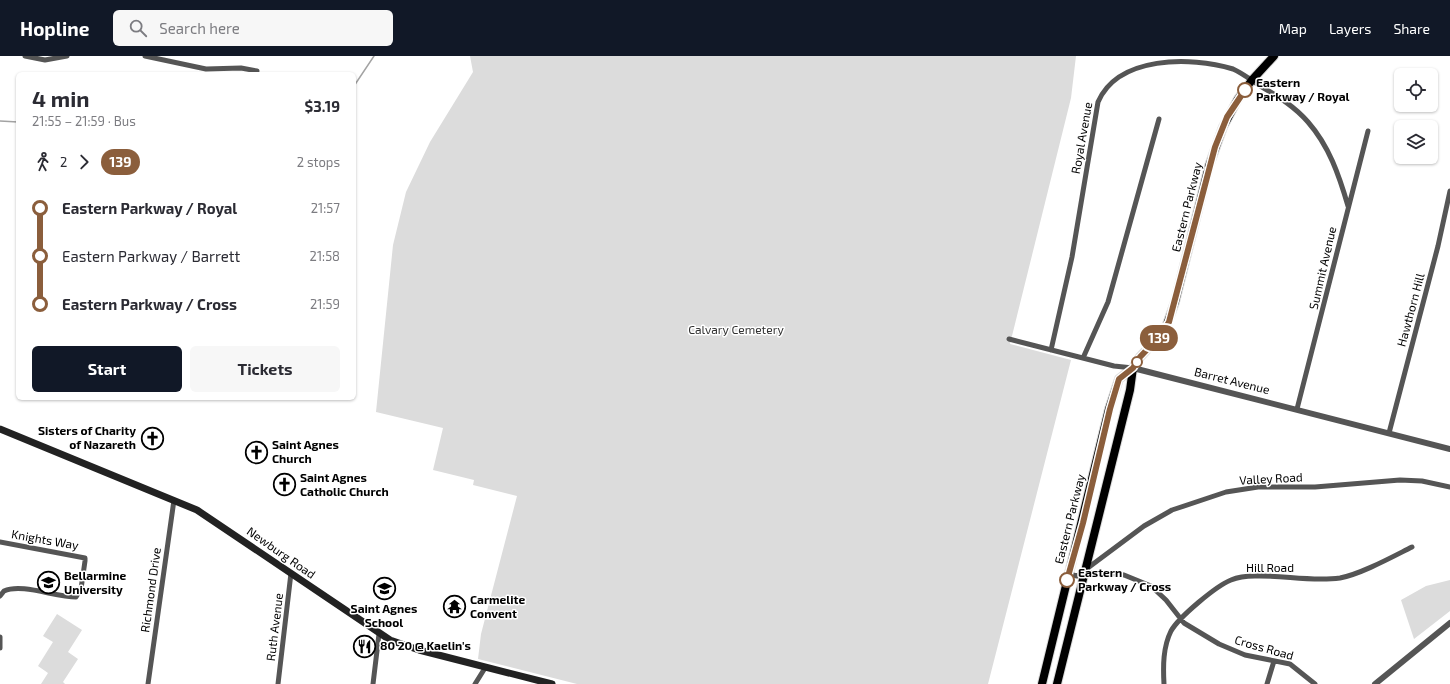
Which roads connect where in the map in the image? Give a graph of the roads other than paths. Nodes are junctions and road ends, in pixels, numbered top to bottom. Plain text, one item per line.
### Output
1 (25, 56) edge
2 (67, 56) edge
3 (146, 56) edge
4 (1274, 56) edge
5 (257, 71) dead end
6 (1252, 80) junction
7 (1159, 119) dead end
8 (1368, 131) dead end
9 (1450, 191) edge
10 (1348, 206) junction
11 (1009, 340) dead end
12 (1051, 350) junction
13 (1083, 358) junction
14 (1133, 368) junction
15 (1297, 409) junction
16 (0, 429) edge
17 (1389, 433) junction
18 (1450, 449) edge
19 (1450, 487) edge
20 (174, 500) junction
21 (0, 542) edge
22 (1412, 547) dead end
23 (1085, 571) junction
24 (291, 573) junction
25 (1069, 574) junction
26 (0, 596) edge
27 (1181, 619) junction
28 (1450, 623) edge
29 (380, 634) junction
30 (0, 637) edge
31 (0, 648) edge
32 (1274, 661) junction
33 (485, 668) junction
34 (148, 684) edge
35 (278, 684) edge
36 (373, 684) edge
37 (475, 684) edge
38 (552, 684) edge
39 (1042, 684) edge
40 (1057, 684) edge
41 (1164, 684) edge
42 (1267, 684) edge
43 (1315, 684) edge
44 (1375, 684) edge

1 - 2 street
3 - 5 street
4 - 6 main road, Eastern Parkway
6 - 10 street, Royal Avenue
6 - 12 street, Royal Avenue
6 - 14 main road, Eastern Parkway
7 - 13 street
8 - 10 street, Summit Avenue
9 - 17 street, Hawthorn Hill
10 - 15 street, Summit Avenue
11 - 12 street, Barret Avenue
12 - 13 street, Barret Avenue
13 - 14 street, Barret Avenue
14 - 15 street, Barret Avenue
14 - 23 main road, Eastern Parkway
14 - 25 main road, Eastern Parkway
15 - 17 street, Barret Avenue
16 - 20 main road, Newburg Road
17 - 18 street, Barret Avenue
19 - 23 street, Valley Road
20 - 24 main road, Newburg Road
20 - 34 street, Richmond Drive
21 - 26 street, Knights Way
22 - 27 street, Hill Road
23 - 25 street, Valley Road
23 - 27 street, Cross Road
23 - 40 main road, Eastern Parkway
24 - 29 main road, Newburg Road
24 - 35 street, Ruth Avenue
25 - 39 main road, Eastern Parkway
27 - 32 street, Cross Road
27 - 41 street, Hill Road
28 - 44 street
29 - 33 main road, Newburg Road
29 - 36 street
30 - 31 street
32 - 42 street
32 - 43 street, Cross Road
33 - 37 street
33 - 38 main road, Newburg Road

